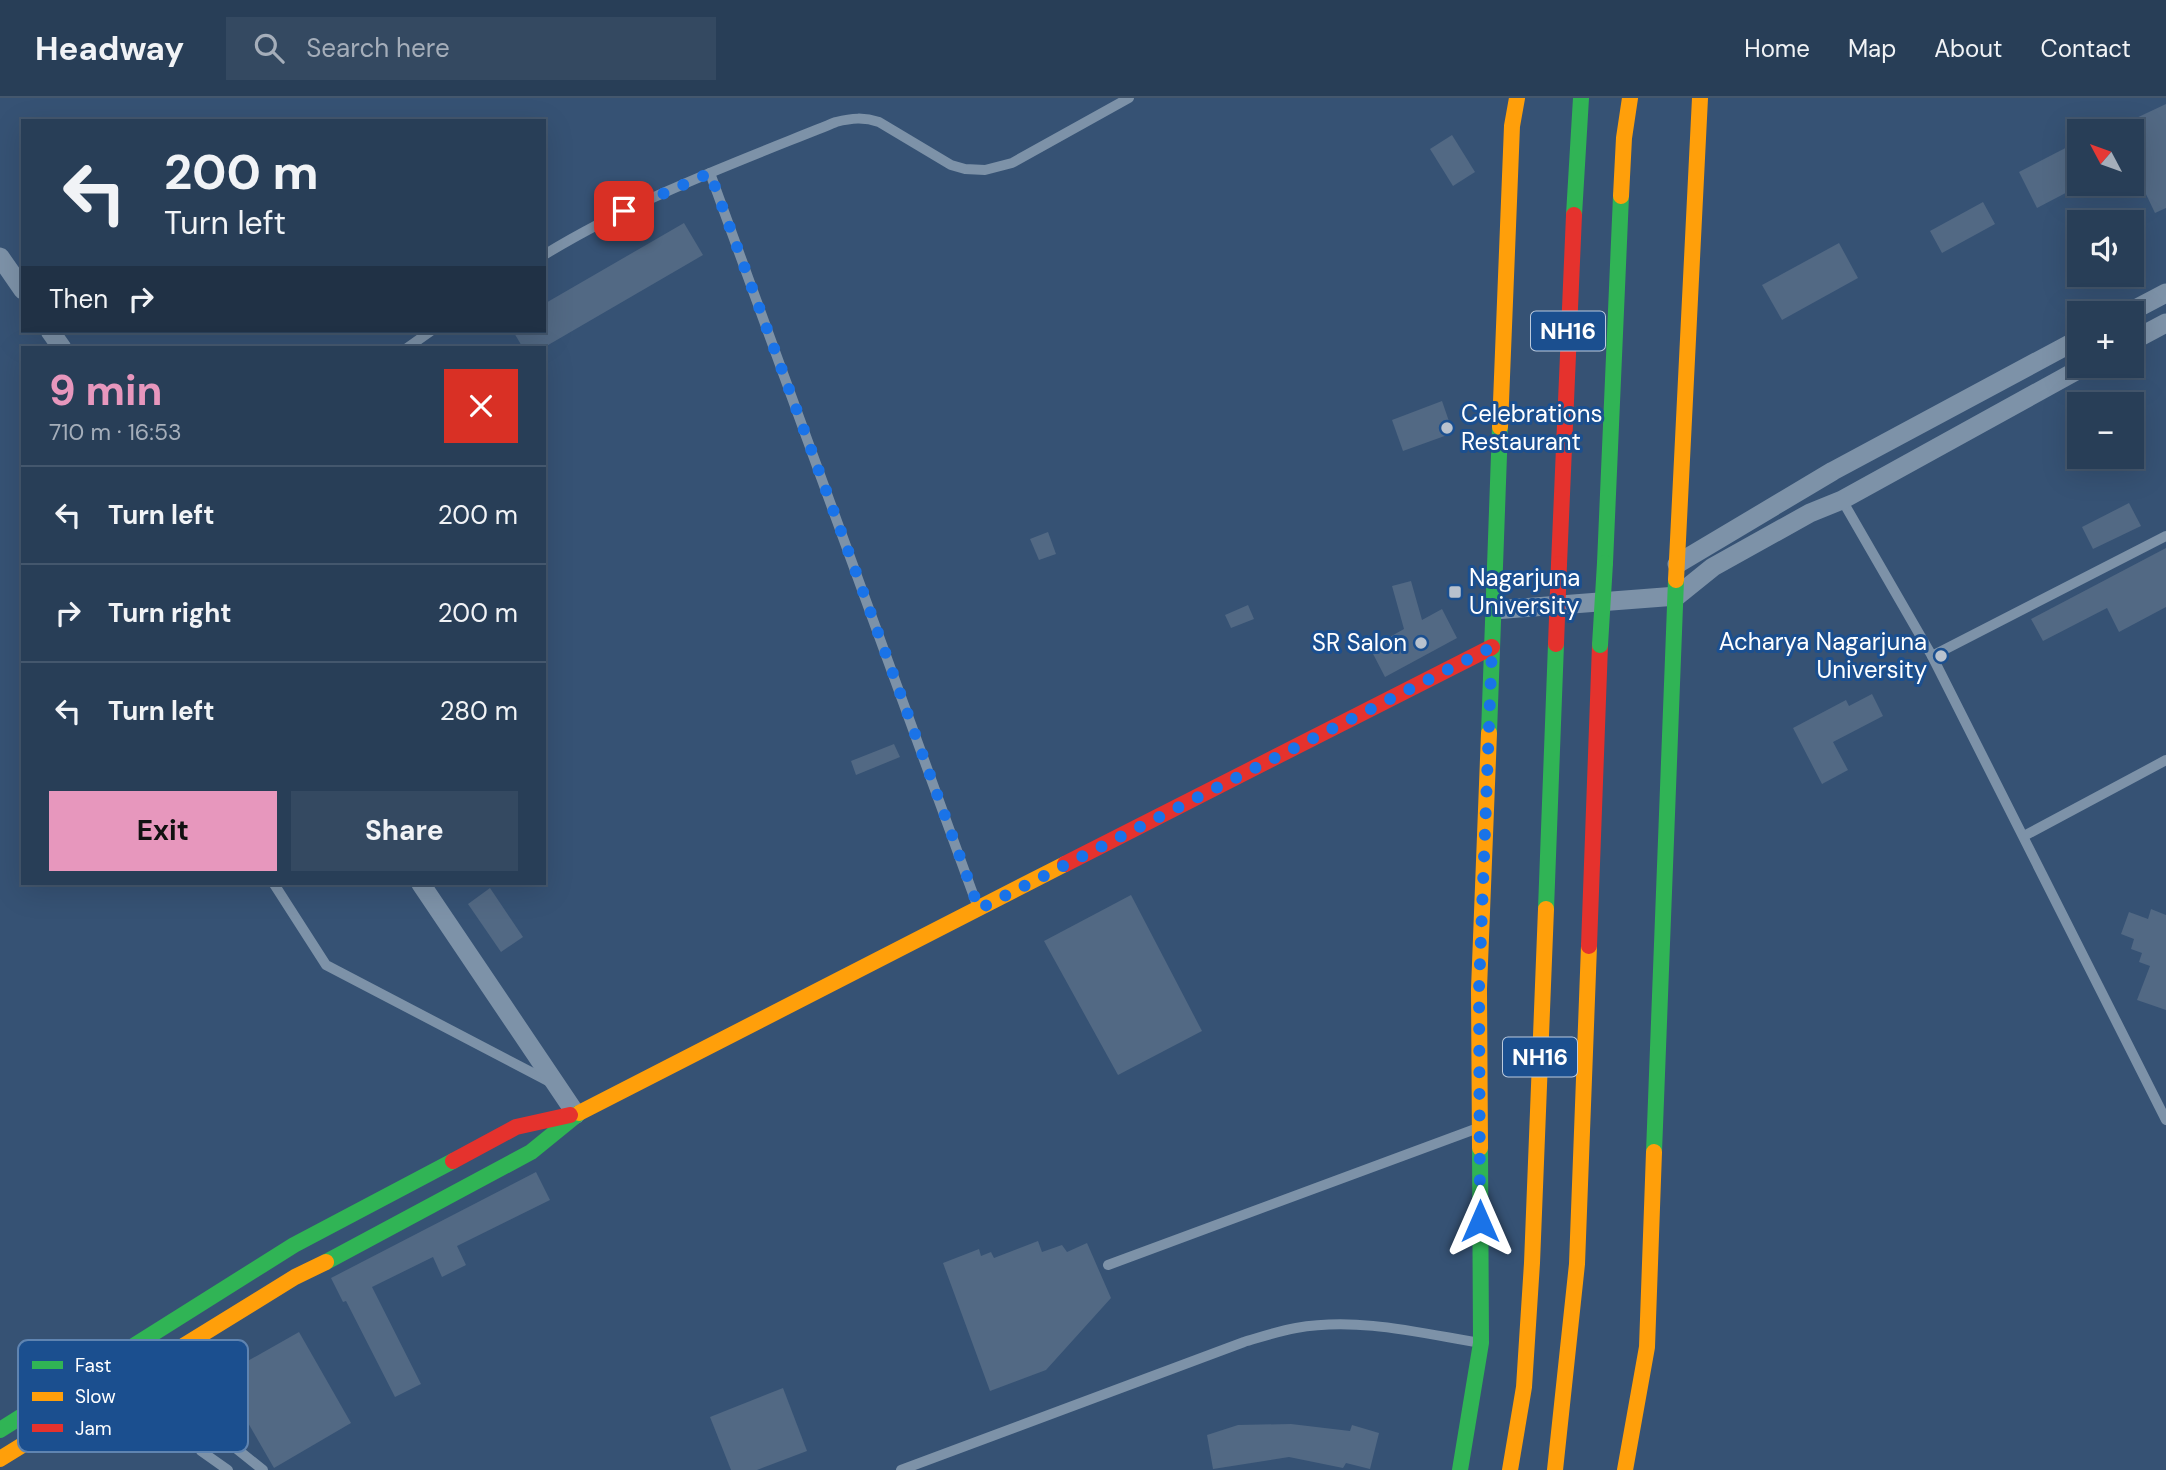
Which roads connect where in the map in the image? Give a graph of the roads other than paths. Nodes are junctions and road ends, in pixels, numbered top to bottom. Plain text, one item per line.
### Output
1 (1129, 98) edge
2 (1517, 98) edge
3 (1581, 98) edge
4 (1630, 98) edge
5 (1700, 98) edge
6 (710, 173) junction
7 (546, 254) edge
8 (0, 257) edge
9 (21, 287) edge
10 (2166, 293) edge
11 (2144, 305) edge
12 (2166, 323) edge
13 (428, 333) edge
14 (2144, 335) edge
15 (2067, 345) edge
16 (410, 346) edge
17 (2067, 376) edge
18 (1842, 500) junction
19 (2166, 536) edge
20 (1677, 564) junction
21 (1676, 596) junction
22 (1494, 610) junction
23 (1492, 647) junction
24 (1932, 656) junction
25 (2166, 760) edge
26 (2024, 836) junction
27 (275, 885) edge
28 (422, 885) edge
29 (979, 909) junction
30 (557, 1085) junction
31 (576, 1114) junction
32 (2166, 1120) edge
33 (1479, 1128) junction
34 (1108, 1265) dead end
35 (141, 1340) edge
36 (193, 1340) edge
37 (1481, 1343) junction
38 (18, 1416) edge
39 (2, 1426) edge
40 (18, 1448) edge
41 (202, 1452) edge
42 (241, 1452) edge
43 (0, 1459) edge
44 (228, 1470) edge
45 (263, 1470) edge
46 (901, 1470) edge
47 (1460, 1470) edge
48 (1510, 1470) edge
49 (1555, 1470) edge
50 (1625, 1470) edge

1 - 6 lane
2 - 22 main road
3 - 48 main road, NH16, bridge
4 - 49 main road, NH16, bridge
5 - 20 main road
6 - 7 lane
6 - 29 lane
8 - 9 street
10 - 11 street
12 - 14 street
13 - 16 lane
15 - 20 street
17 - 18 street
18 - 21 street
18 - 24 lane
19 - 24 lane
20 - 21 main road
21 - 22 street
21 - 50 main road
22 - 23 main road
23 - 29 main road
23 - 33 main road
24 - 26 lane
25 - 26 lane
26 - 32 lane
27 - 30 lane
28 - 30 street
29 - 31 main road
30 - 31 street
31 - 35 main road
31 - 36 main road
33 - 34 lane
33 - 37 main road
37 - 46 lane
37 - 47 main road
38 - 39 main road
40 - 43 main road
41 - 44 lane
42 - 45 lane

